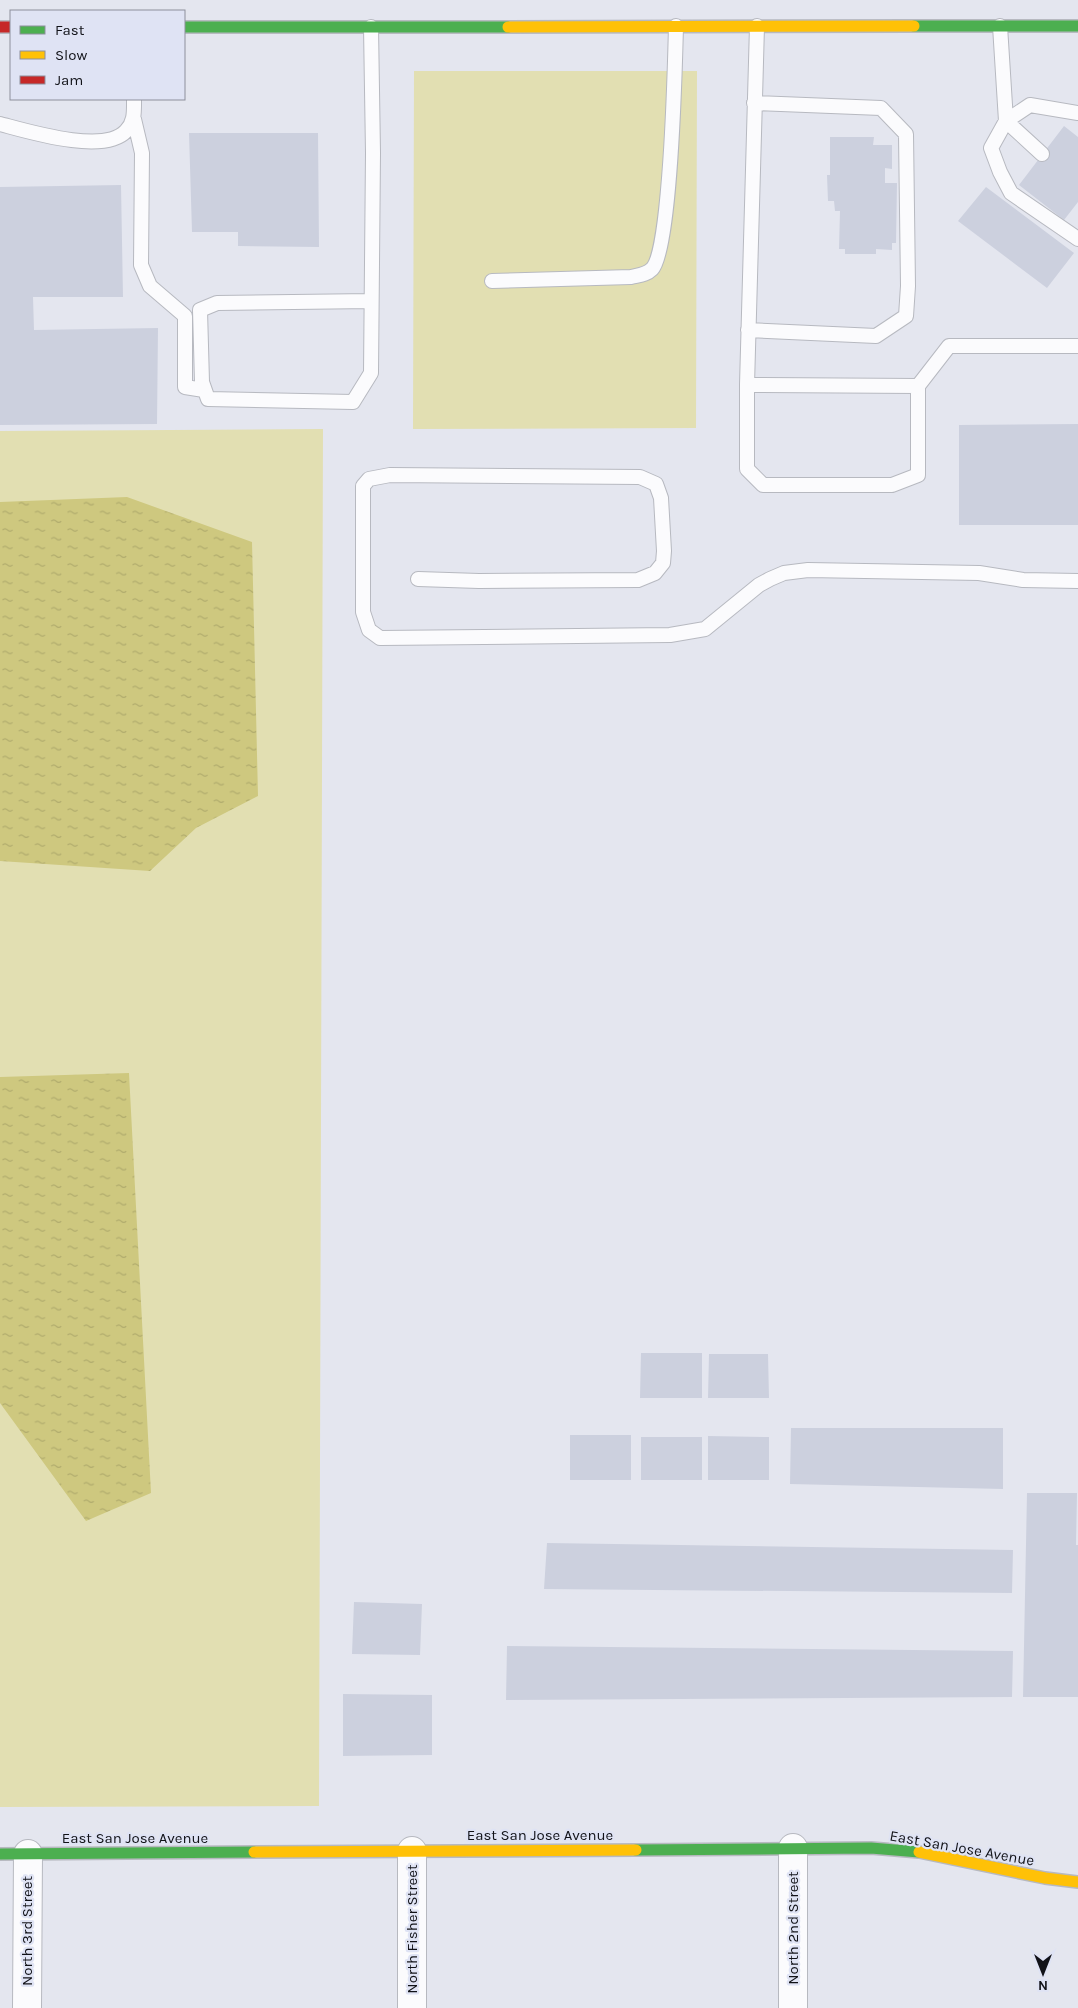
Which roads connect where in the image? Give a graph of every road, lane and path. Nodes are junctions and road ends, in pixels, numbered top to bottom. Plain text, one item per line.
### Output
1 (676, 26) junction
2 (757, 26) junction
3 (1000, 26) junction
4 (1078, 26) edge
5 (185, 27) edge
6 (371, 27) junction
7 (134, 100) edge
8 (754, 103) junction
9 (1078, 113) edge
10 (134, 119) junction
11 (1006, 121) junction
12 (0, 124) edge
13 (1042, 154) dead end
14 (1078, 239) edge
15 (492, 281) dead end
16 (371, 301) junction
17 (748, 330) junction
18 (1078, 346) edge
19 (747, 384) junction
20 (918, 386) junction
21 (204, 390) junction
22 (418, 579) dead end
23 (1078, 581) edge
24 (794, 1848) junction
25 (412, 1851) junction
26 (0, 1854) edge
27 (28, 1854) junction
28 (1078, 1882) edge
29 (26, 2008) edge
30 (412, 2008) edge
31 (793, 2008) edge

1 - 2 street
1 - 6 street
1 - 15 lane
2 - 3 street
2 - 8 lane
3 - 4 street
3 - 11 lane
5 - 6 street
6 - 16 lane
7 - 10 lane
8 - 17 lane
8 - 17 lane
9 - 11 lane
10 - 12 lane
10 - 21 lane
11 - 13 lane
11 - 14 lane
16 - 21 lane
16 - 21 lane
17 - 19 lane
18 - 20 lane
19 - 20 lane
19 - 20 lane
22 - 23 lane
24 - 25 street, East San Jose Avenue
24 - 28 street, East San Jose Avenue
24 - 31 street, North 2nd Street
25 - 27 street, East San Jose Avenue
25 - 30 street, North Fisher Street
26 - 27 street, East San Jose Avenue
27 - 29 street, North 3rd Street

